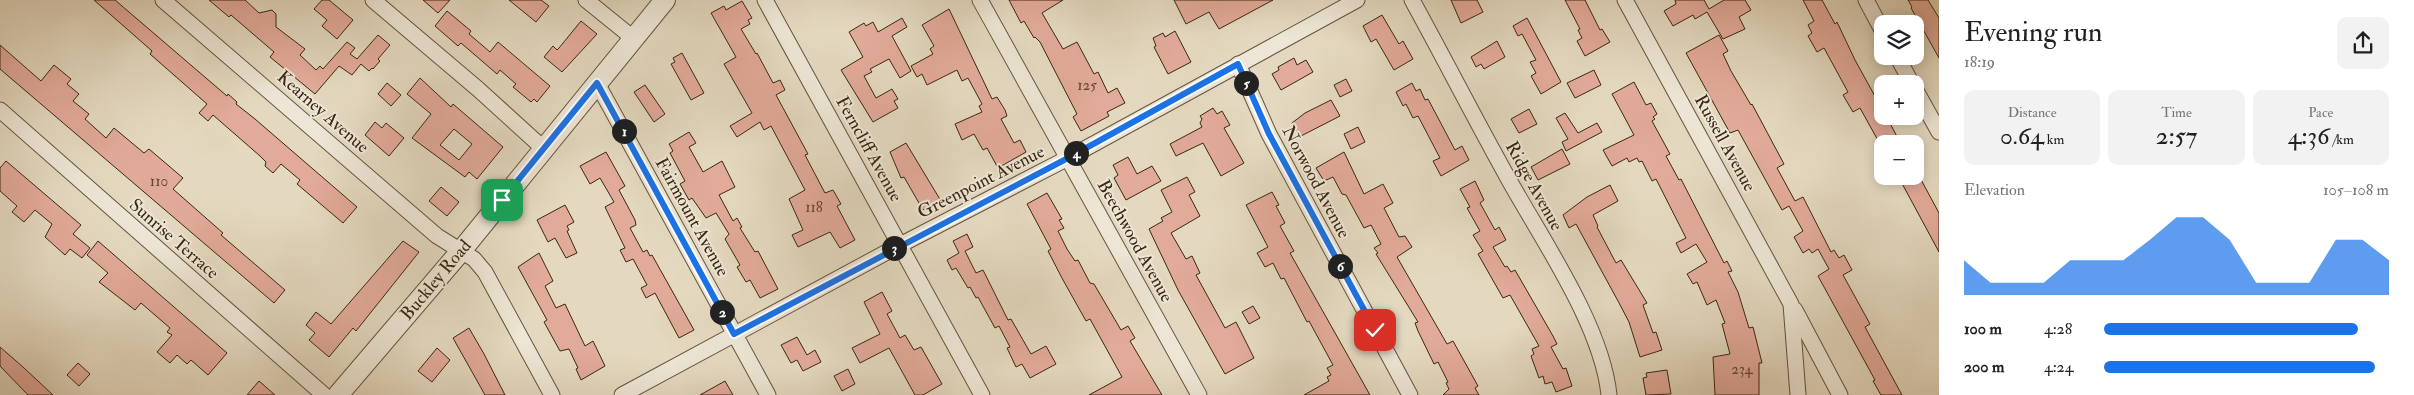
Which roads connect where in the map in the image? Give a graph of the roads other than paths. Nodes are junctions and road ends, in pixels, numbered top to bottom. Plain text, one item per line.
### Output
1 (163, 0) edge
2 (373, 0) edge
3 (586, 0) edge
4 (665, 0) edge
5 (765, 0) edge
6 (980, 0) edge
7 (1357, 0) edge
8 (1412, 0) edge
9 (1625, 0) edge
10 (1866, 0) edge
11 (1874, 15) edge
12 (633, 38) junction
13 (1238, 64) junction
14 (597, 83) junction
15 (1924, 105) edge
16 (0, 110) edge
17 (1939, 132) edge
18 (544, 149) junction
19 (1068, 158) junction
20 (900, 245) junction
21 (461, 251) junction
22 (1791, 304) junction
23 (734, 334) junction
24 (324, 395) edge
25 (338, 395) edge
26 (552, 395) edge
27 (622, 395) edge
28 (768, 395) edge
29 (982, 395) edge
30 (1199, 395) edge
31 (1410, 395) edge
32 (1609, 395) edge
33 (1798, 395) edge
34 (1840, 395) edge

1 - 21 street, Kearney Avenue
2 - 18 street
3 - 12 street
4 - 12 street, Buckley Road
5 - 20 street, Ferncliff Avenue
6 - 19 street, Beechwood Avenue
7 - 13 street, Greenpoint Avenue
8 - 32 street, Ridge Avenue
9 - 22 street, Russell Avenue
10 - 11 street
12 - 14 street, Buckley Road
13 - 19 street, Greenpoint Avenue
13 - 31 street, Norwood Avenue
14 - 18 street, Buckley Road
14 - 23 street, Fairmount Avenue
15 - 17 street
16 - 24 street, Sunrise Terrace
18 - 21 street, Buckley Road
19 - 20 street, Greenpoint Avenue
19 - 30 street, Beechwood Avenue
20 - 23 street, Greenpoint Avenue
20 - 29 street, Ferncliff Avenue
21 - 25 street, Buckley Road
21 - 26 street, Kearney Avenue
22 - 33 street, Russell Avenue
22 - 34 street, Russell Avenue
23 - 27 street, Greenpoint Avenue
23 - 28 street, Fairmount Avenue

